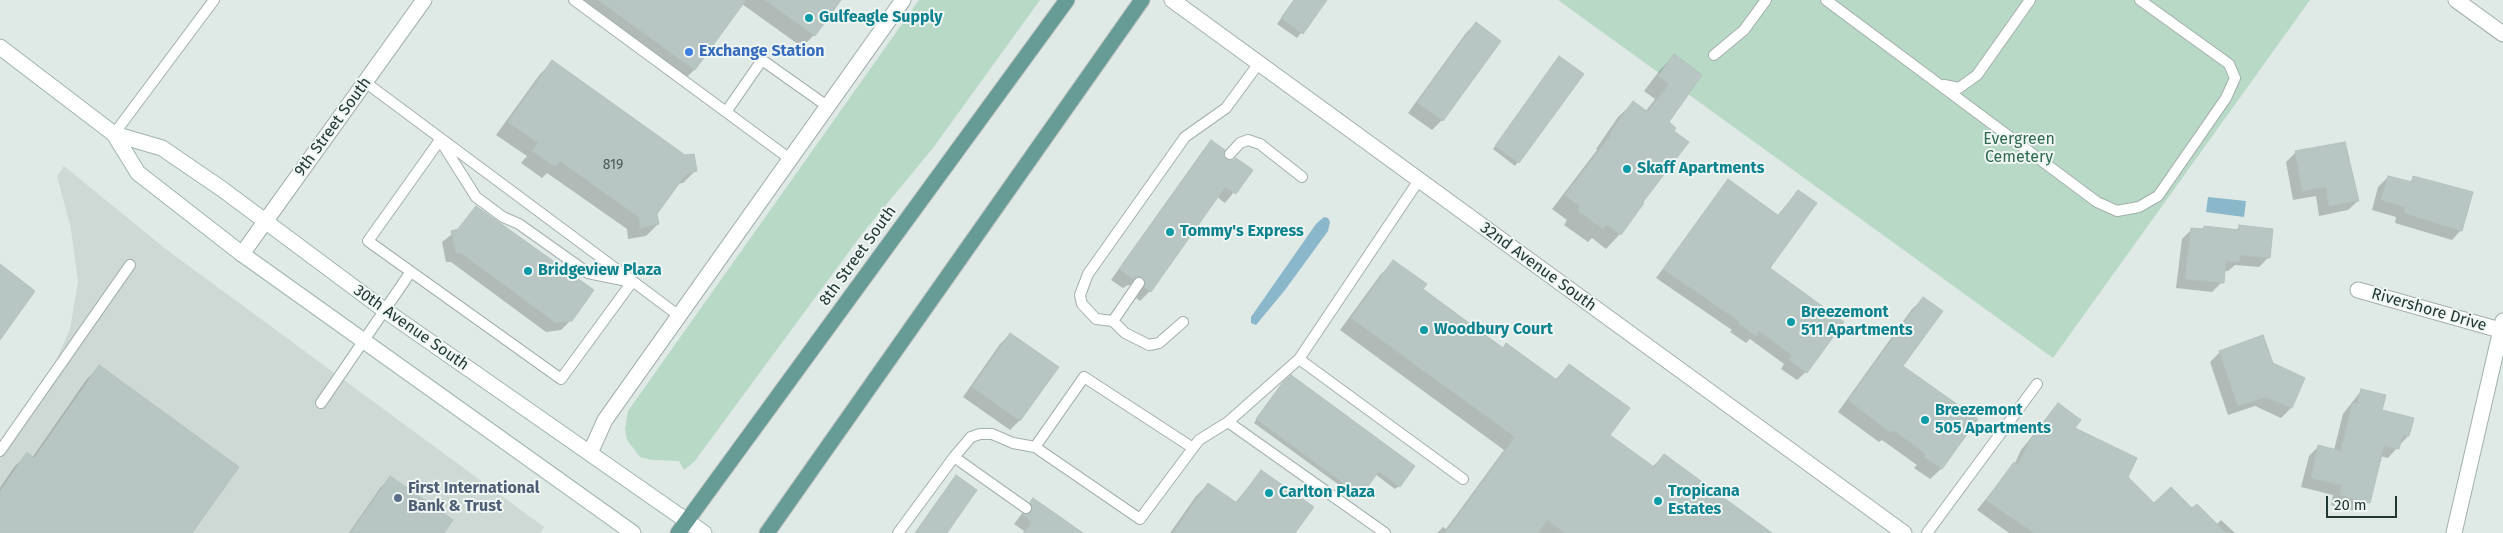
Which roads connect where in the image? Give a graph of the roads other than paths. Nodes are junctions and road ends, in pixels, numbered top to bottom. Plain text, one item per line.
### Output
1 (214, 0) edge
2 (424, 0) edge
3 (574, 0) edge
4 (903, 0) edge
5 (1067, 0) edge
6 (1142, 0) edge
7 (1172, 0) edge
8 (1766, 0) edge
9 (1826, 0) edge
10 (2030, 0) edge
11 (2140, 0) edge
12 (2456, 0) edge
13 (2503, 34) edge
14 (0, 46) edge
15 (1714, 56) dead end
16 (1259, 64) junction
17 (365, 82) junction
18 (1943, 85) junction
19 (827, 106) junction
20 (726, 112) junction
21 (114, 134) junction
22 (440, 140) junction
23 (1230, 154) dead end
24 (790, 159) junction
25 (1302, 177) dead end
26 (1419, 180) junction
27 (264, 222) junction
28 (242, 254) junction
29 (130, 265) dead end
30 (410, 272) junction
31 (632, 282) junction
32 (1139, 283) dead end
33 (2358, 290) dead end
34 (383, 310) junction
35 (678, 315) junction
36 (1113, 320) junction
37 (1183, 322) dead end
38 (2502, 325) edge
39 (363, 340) junction
40 (1299, 359) junction
41 (2038, 384) dead end
42 (321, 403) dead end
43 (1228, 422) junction
44 (1035, 447) junction
45 (1193, 448) junction
46 (0, 451) edge
47 (590, 453) junction
48 (954, 457) junction
49 (1464, 479) dead end
50 (1026, 508) dead end
51 (682, 527) edge
52 (633, 533) edge
53 (704, 533) edge
54 (767, 533) edge
55 (898, 533) edge
56 (1385, 533) edge
57 (1904, 533) edge
58 (1927, 533) edge
59 (2454, 533) edge

1 - 21 lane
2 - 17 street, 9th Street South
3 - 20 lane
4 - 19 street
5 - 51 main road, 8th Street South
6 - 54 main road
7 - 16 street, 32nd Avenue South
8 - 15 lane
9 - 18 lane
10 - 18 lane
11 - 18 lane
12 - 13 street
14 - 21 street, 30th Avenue South
16 - 26 street, 32nd Avenue South
16 - 36 lane
17 - 22 lane
17 - 27 street, 9th Street South
19 - 20 lane
19 - 24 street
20 - 24 lane
21 - 27 street, 30th Avenue South
21 - 28 street, 30th Avenue South
22 - 30 lane
22 - 31 lane
22 - 31 lane
23 - 25 lane
24 - 35 street
26 - 40 lane
26 - 57 street, 32nd Avenue South
27 - 28 street, 9th Street South
27 - 34 street, 30th Avenue South
28 - 39 street, 30th Avenue South
29 - 46 lane
30 - 31 lane
30 - 34 lane
31 - 35 lane
32 - 36 lane
33 - 38 street, Rivershore Drive
34 - 39 lane
34 - 47 street, 30th Avenue South
35 - 47 street
36 - 37 lane
38 - 59 street, Rivershore Drive
39 - 42 lane
39 - 52 street, 30th Avenue South
40 - 43 lane
40 - 49 lane
41 - 58 lane
43 - 45 lane
43 - 56 lane
44 - 45 lane
44 - 45 lane
44 - 48 lane
47 - 51 street, 30th Avenue South
48 - 50 lane
48 - 55 lane
51 - 53 street, 30th Avenue South

